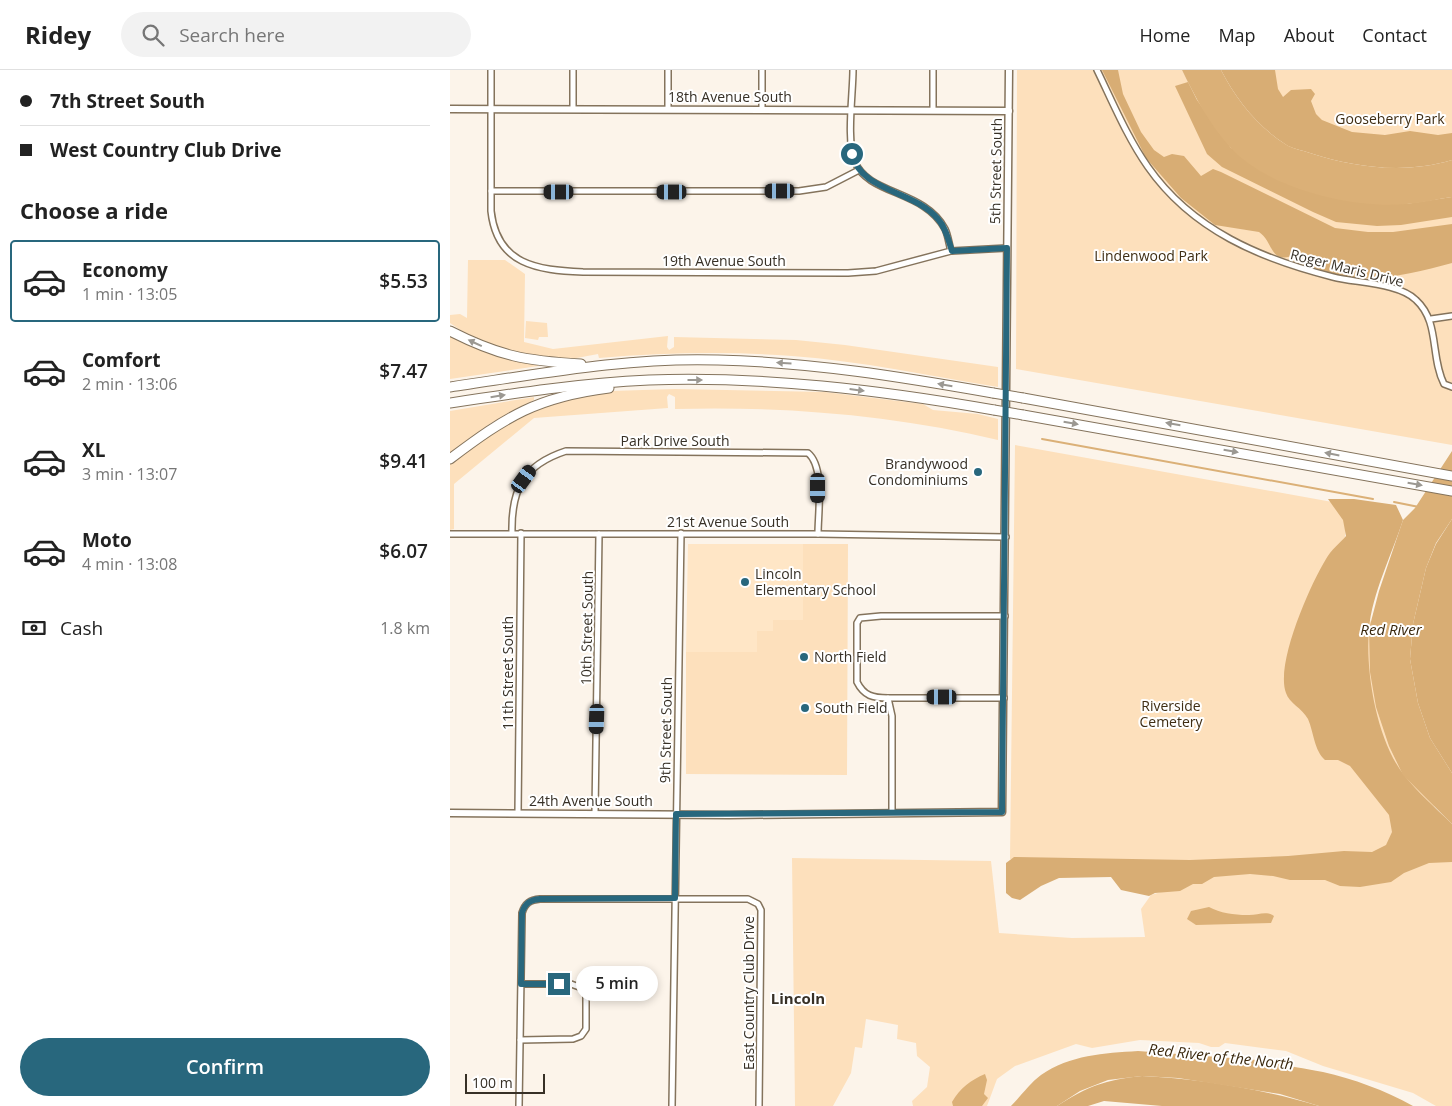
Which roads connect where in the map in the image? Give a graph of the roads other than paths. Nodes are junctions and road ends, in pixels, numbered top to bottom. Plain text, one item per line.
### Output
1 (491, 70) edge
2 (573, 70) edge
3 (668, 70) edge
4 (762, 70) edge
5 (853, 70) edge
6 (933, 70) edge
7 (1009, 70) edge
8 (1097, 70) edge
9 (491, 108) junction
10 (573, 108) junction
11 (450, 109) edge
12 (668, 109) junction
13 (762, 110) junction
14 (852, 110) junction
15 (933, 110) junction
16 (1009, 111) junction
17 (859, 170) junction
18 (491, 191) junction
19 (1007, 248) junction
20 (952, 251) junction
21 (1452, 316) edge
22 (1431, 320) junction
23 (450, 331) edge
24 (608, 366) junction
25 (675, 380) junction
26 (450, 387) edge
27 (1452, 387) edge
28 (450, 403) edge
29 (450, 459) edge
30 (1452, 476) edge
31 (1452, 491) edge
32 (512, 533) junction
33 (521, 533) junction
34 (450, 534) edge
35 (599, 534) junction
36 (681, 534) junction
37 (818, 534) junction
38 (1006, 537) junction
39 (1005, 616) junction
40 (888, 698) junction
41 (1004, 698) junction
42 (450, 812) edge
43 (892, 812) junction
44 (1002, 812) joint
45 (518, 813) junction
46 (596, 813) junction
47 (676, 814) junction
48 (675, 898) junction
49 (521, 984) junction
50 (520, 1040) junction
51 (519, 1106) edge
52 (672, 1106) edge
53 (759, 1106) edge

1 - 9 street
2 - 10 street
3 - 12 street
4 - 13 street
5 - 14 street
6 - 15 street
7 - 16 street, 5th Street South
8 - 22 street, Roger Maris Drive
9 - 10 street, 18th Avenue South
9 - 11 street, 18th Avenue South
9 - 18 street
10 - 12 street, 18th Avenue South
12 - 13 street, 18th Avenue South
13 - 14 street, 18th Avenue South
14 - 15 street, 18th Avenue South
14 - 17 street
15 - 16 street, 18th Avenue South
16 - 19 street, 5th Street South
17 - 18 street
17 - 20 street
18 - 20 street, 19th Avenue South
19 - 20 street, 19th Avenue South
19 - 38 street, 5th Street South
21 - 22 street
22 - 27 street
24 -> 23 highway
24 - 26 highway
30 -> 24 highway, bridge
28 -> 25 highway
25 - 29 highway
25 -> 31 highway, bridge
32 - 33 street, 21st Avenue South
32 - 34 street, 21st Avenue South
32 - 37 street, Park Drive South
33 - 35 street, 21st Avenue South
33 - 45 street, 11th Street South
35 - 36 street, 21st Avenue South
35 - 46 street, 10th Street South
36 - 37 street, 21st Avenue South
36 - 47 street, 9th Street South
37 - 38 street, 21st Avenue South
38 - 39 street, 5th Street South
39 - 40 street
39 - 41 street, 5th Street South
40 - 41 street
40 - 43 street
41 - 44 street, 5th Street South
42 - 45 street, 24th Avenue South
43 - 44 street, 24th Avenue South
43 - 47 street, 24th Avenue South
45 - 46 street, 24th Avenue South
46 - 47 street, 24th Avenue South
47 - 48 street, 9th Street South
48 - 49 street
48 - 52 street, 9th Street South
48 - 53 street, East Country Club Drive
49 - 50 street
49 - 50 street
50 - 51 street

